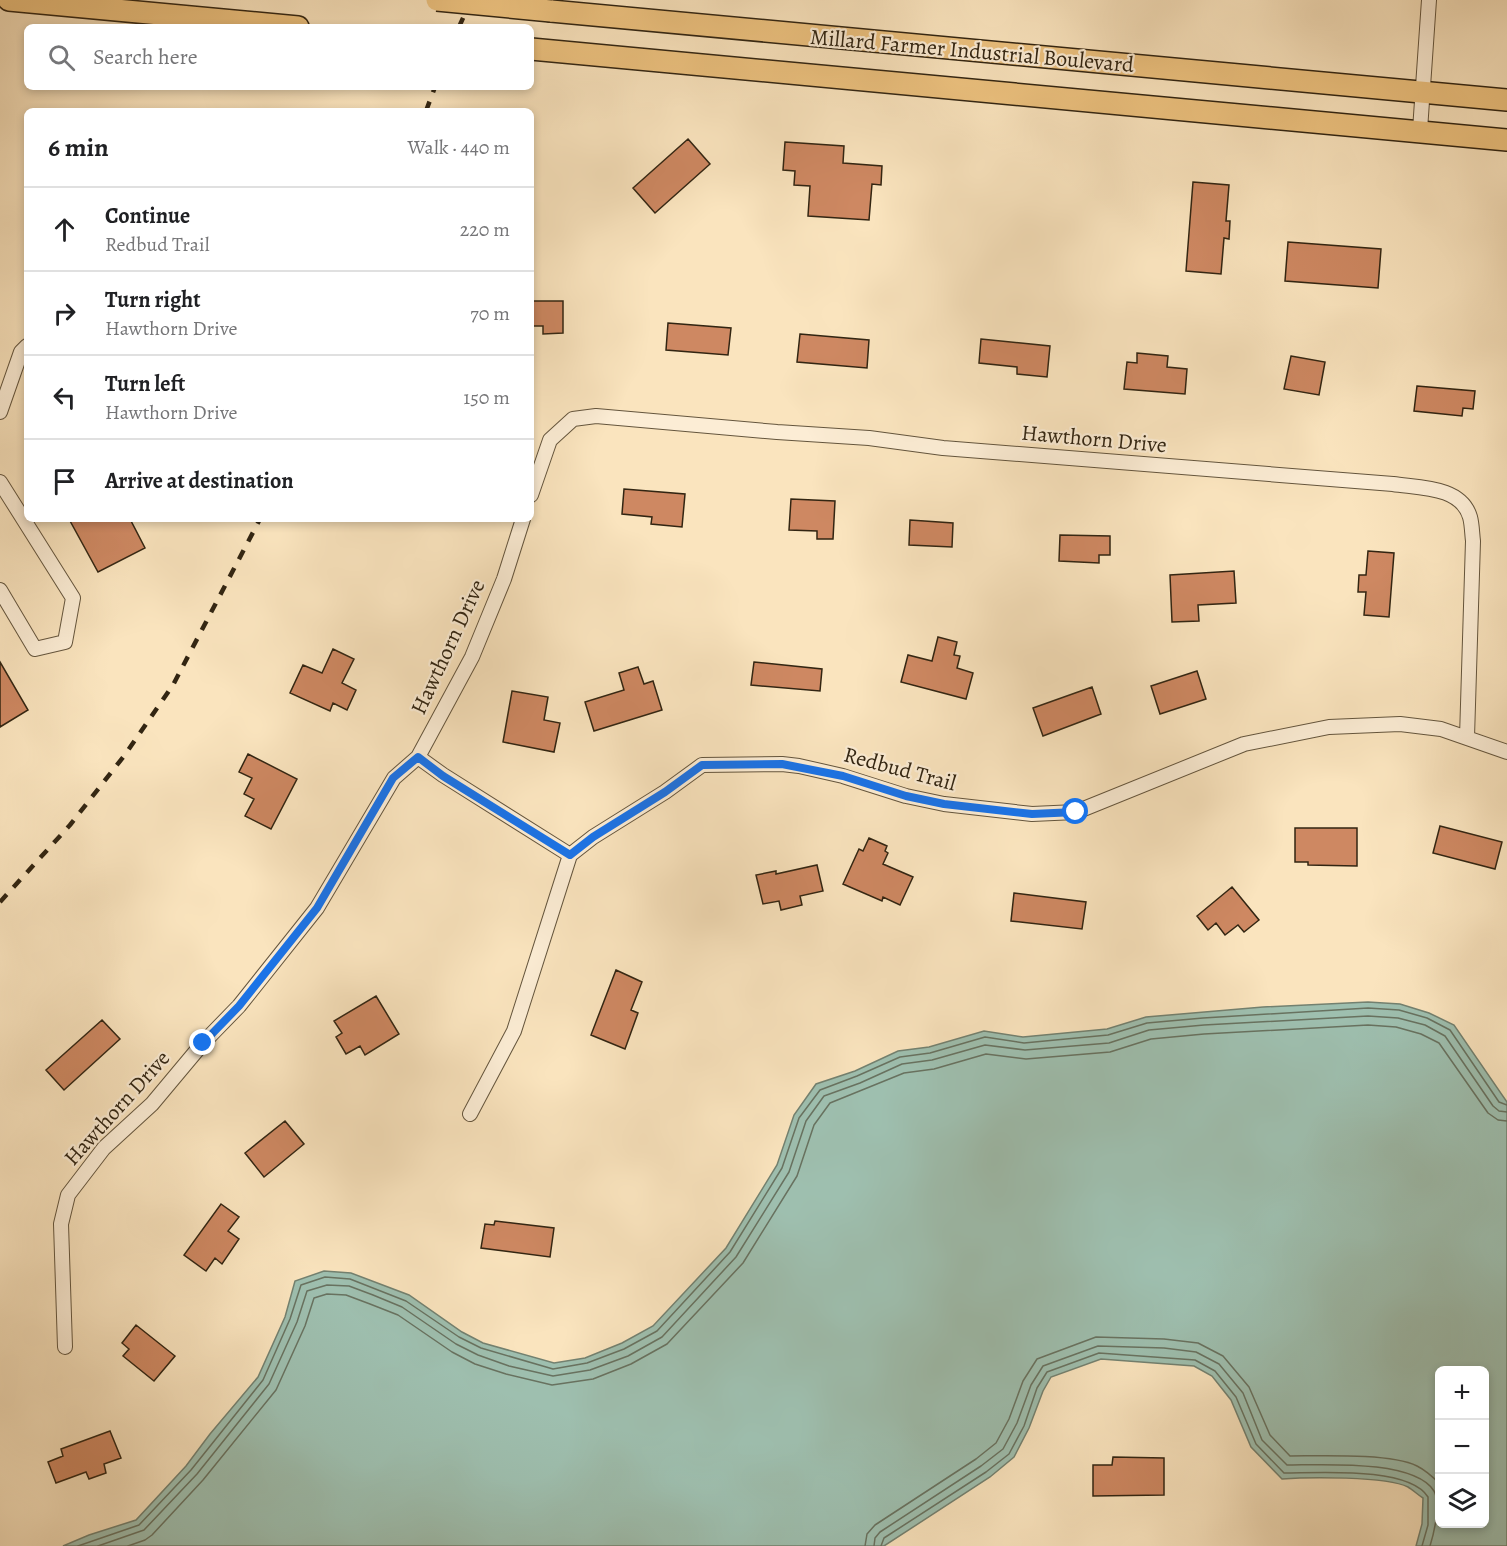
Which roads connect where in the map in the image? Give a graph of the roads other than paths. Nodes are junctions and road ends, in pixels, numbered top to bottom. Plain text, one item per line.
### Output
1 (11, 0) edge
2 (437, 0) edge
3 (1429, 0) edge
4 (266, 24) edge
5 (534, 49) edge
6 (1423, 93) junction
7 (1507, 100) edge
8 (1420, 130) junction
9 (1507, 140) edge
10 (24, 349) edge
11 (0, 411) edge
12 (0, 482) edge
13 (534, 486) edge
14 (24, 520) edge
15 (25, 522) edge
16 (522, 522) edge
17 (0, 590) edge
18 (1467, 737) junction
19 (1507, 752) edge
20 (418, 757) junction
21 (570, 855) junction
22 (470, 1114) dead end
23 (65, 1347) dead end

1 - 4 main road
2 - 6 main road, Millard Farmer Industrial Boulevard, bridge
3 - 6 street
5 - 8 main road, Millard Farmer Industrial Boulevard
6 - 7 main road, Millard Farmer Industrial Boulevard
6 - 8 street
8 - 9 main road, Millard Farmer Industrial Boulevard
10 - 11 street
12 - 14 street
13 - 18 street, Hawthorn Drive
15 - 17 street
16 - 20 street, Hawthorn Drive
18 - 19 street, Redbud Trail
18 - 21 street, Redbud Trail
20 - 21 street
20 - 23 street, Hawthorn Drive
21 - 22 street

